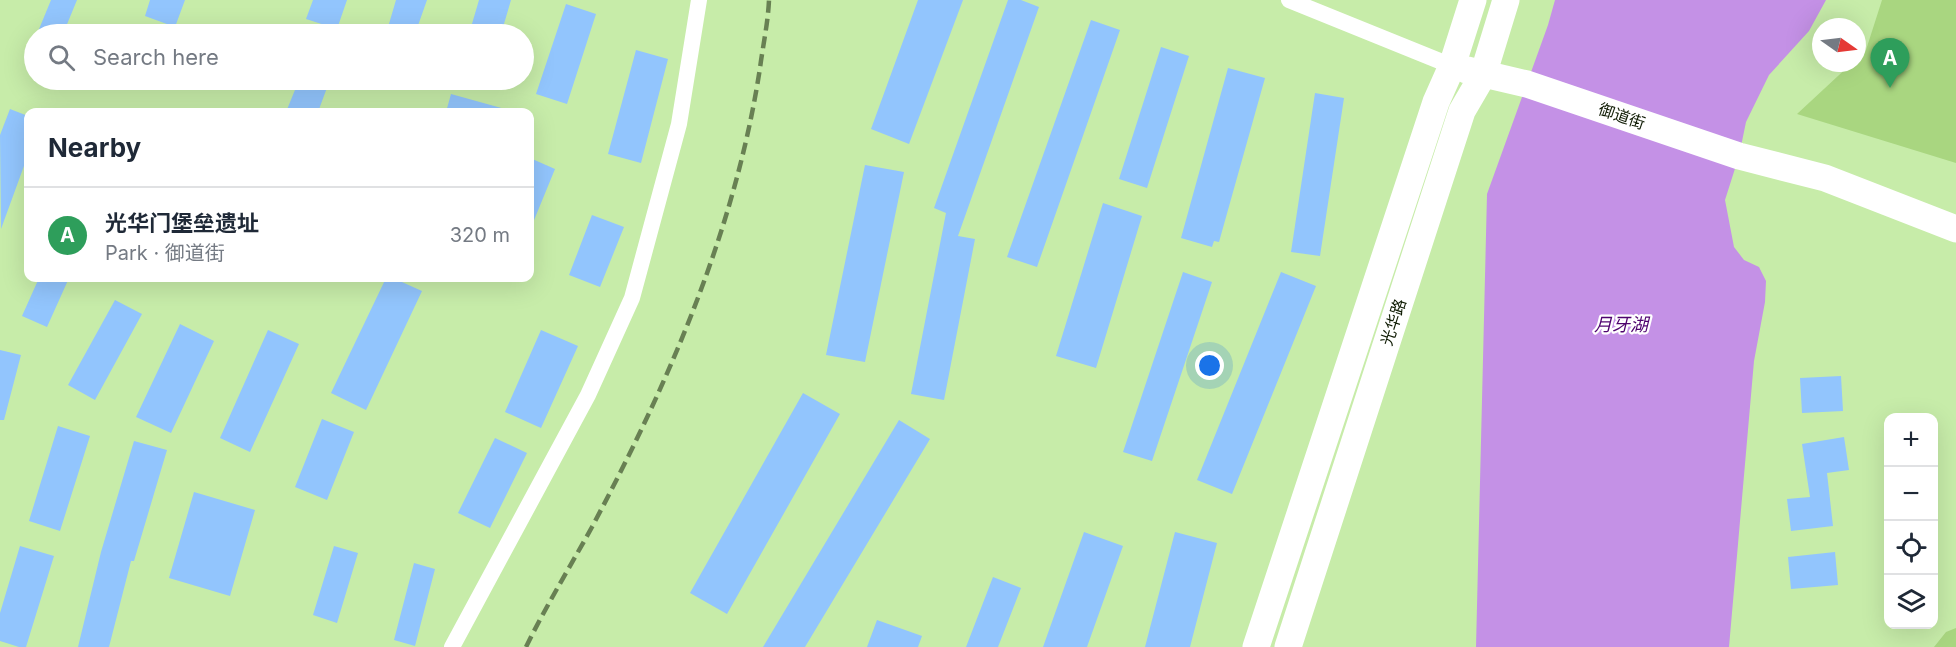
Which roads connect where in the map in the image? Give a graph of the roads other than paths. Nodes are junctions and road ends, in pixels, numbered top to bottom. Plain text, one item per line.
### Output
1 (699, 0) edge
2 (1289, 0) edge
3 (1473, 0) edge
4 (1506, 0) edge
5 (1452, 66) junction
6 (1483, 75) junction
7 (1956, 228) edge
8 (452, 647) edge
9 (1256, 647) edge
10 (1288, 647) edge

1 - 8 street
2 - 5 street
3 - 5 main road, 光华路
4 - 6 main road, 光华路
5 - 6 main road
5 - 9 main road, 光华路
6 - 7 main road
6 - 10 main road, 光华路

